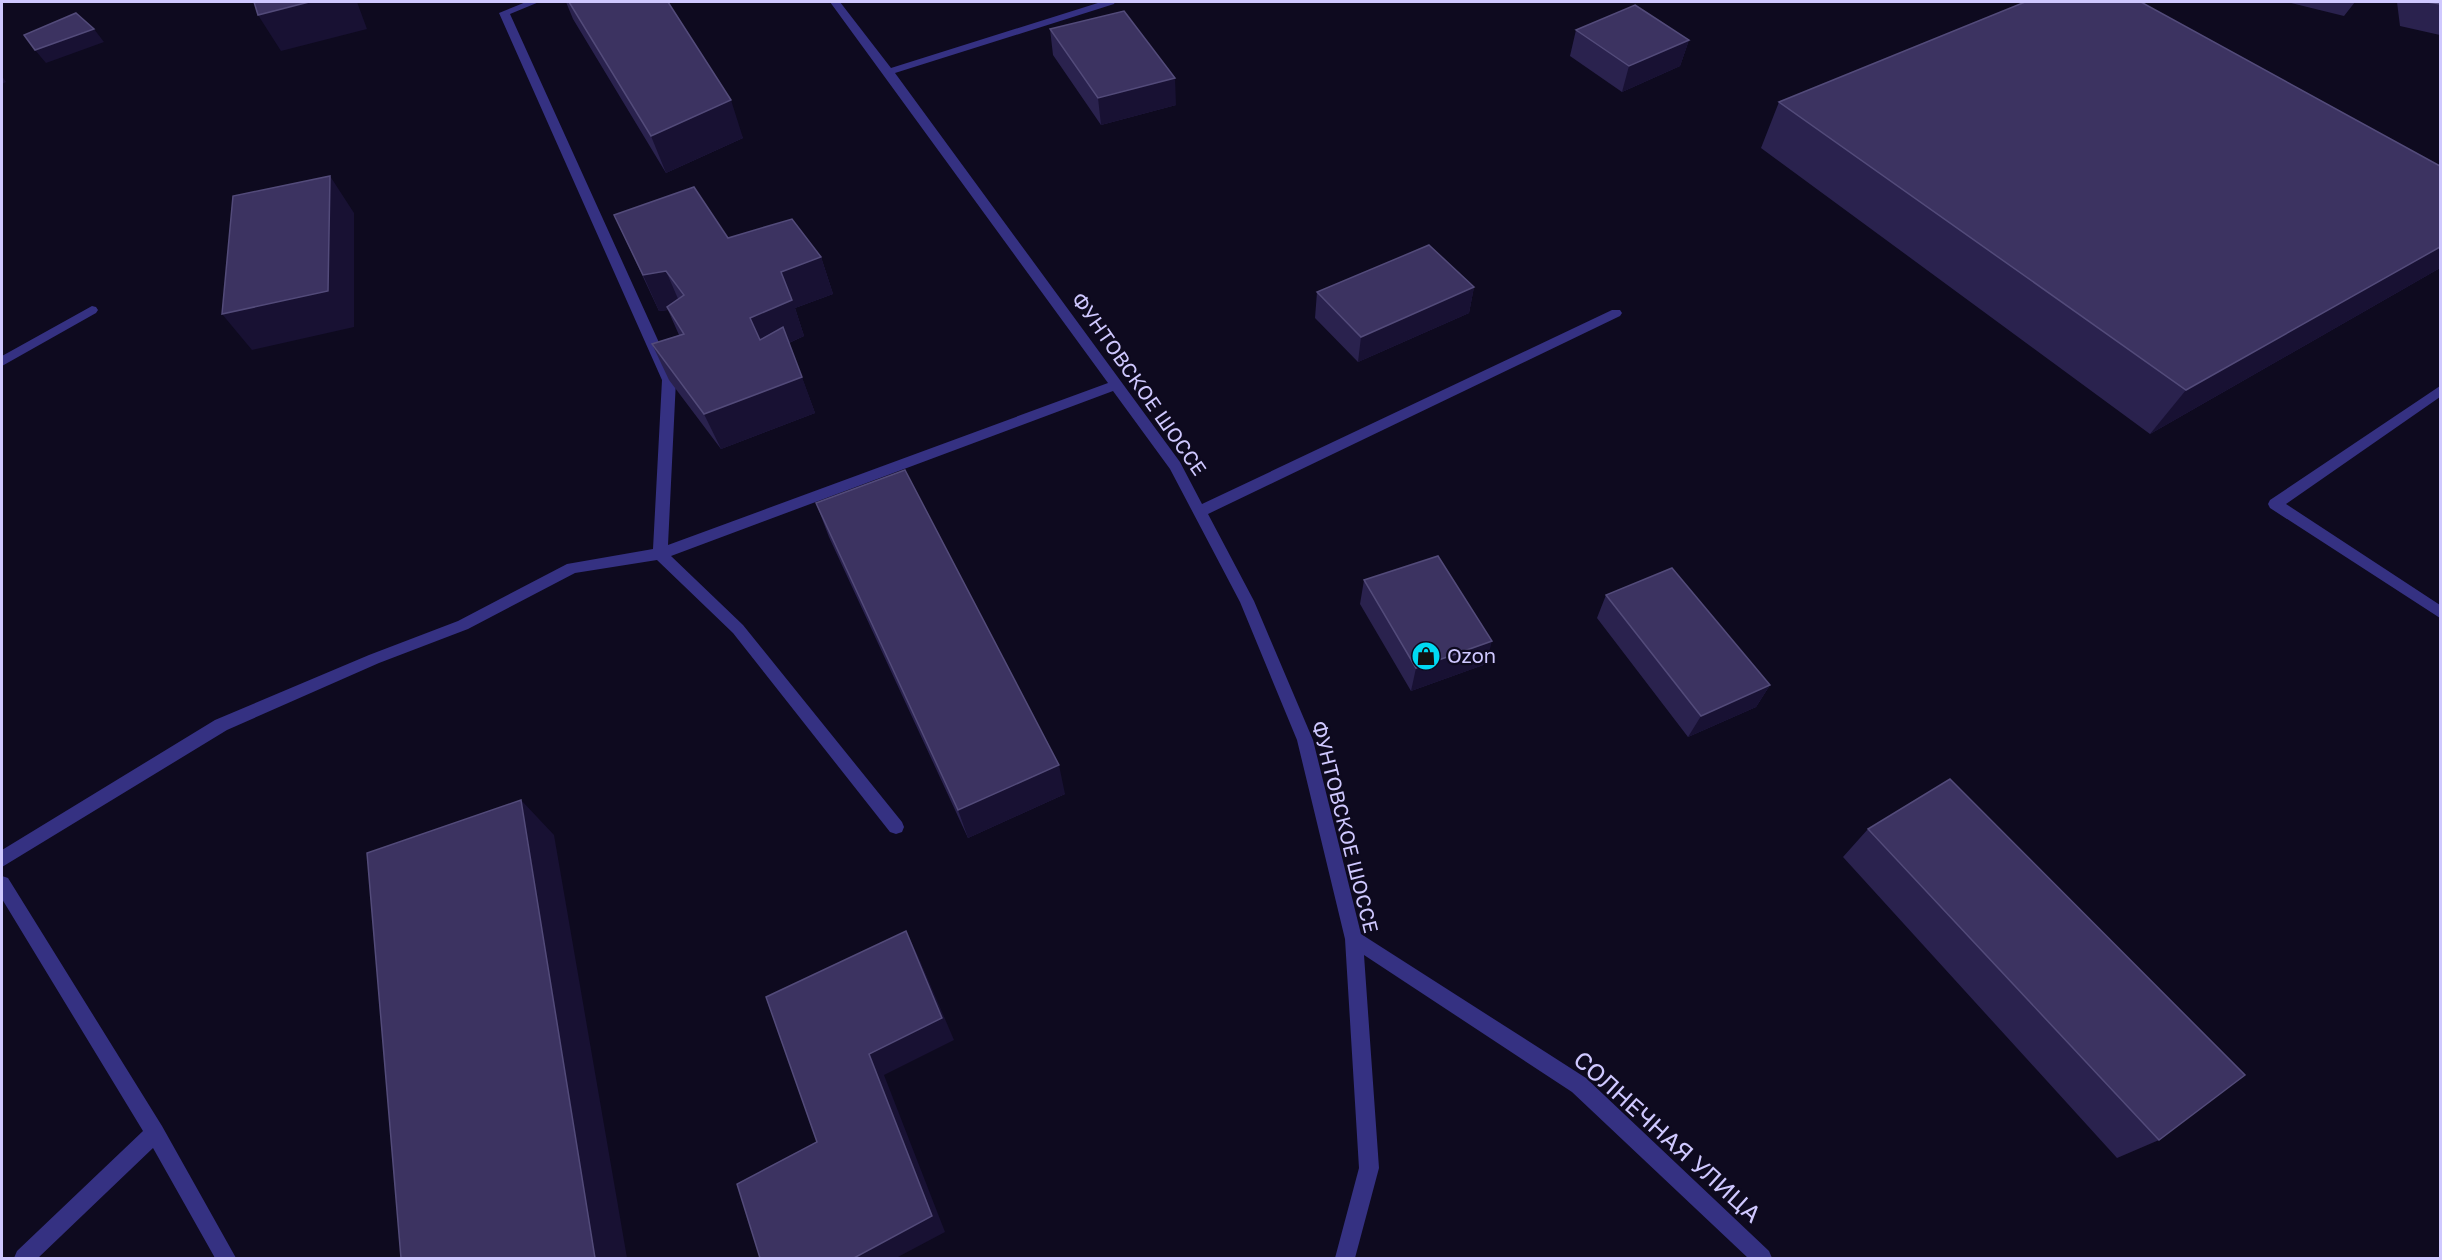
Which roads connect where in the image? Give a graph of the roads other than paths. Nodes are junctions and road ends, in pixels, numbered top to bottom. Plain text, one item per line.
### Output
1 (534, 2) edge
2 (835, 2) edge
3 (1110, 2) edge
4 (889, 72) junction
5 (92, 310) dead end
6 (1616, 313) dead end
7 (2, 362) edge
8 (1116, 385) junction
9 (2440, 391) edge
10 (1199, 512) junction
11 (660, 554) junction
12 (2440, 612) edge
13 (896, 827) dead end
14 (2, 859) edge
15 (2, 884) edge
16 (1354, 939) junction
17 (155, 1132) junction
18 (24, 1258) edge
19 (226, 1258) edge
20 (1345, 1258) edge
21 (1762, 1258) edge

1 - 11 street
2 - 4 street, ФУНТОВСКОЕ ШОССЕ
3 - 4 street
4 - 8 street, ФУНТОВСКОЕ ШОССЕ
5 - 7 street
6 - 10 street
8 - 10 street, ФУНТОВСКОЕ ШОССЕ
8 - 11 street
9 - 12 street
10 - 16 street, ФУНТОВСКОЕ ШОССЕ
11 - 13 street
11 - 14 street
15 - 17 street
16 - 20 street, ФУНТОВСКОЕ ШОССЕ
16 - 21 street, СОЛНЕЧНАЯ УЛИЦА
17 - 18 street
17 - 19 street

